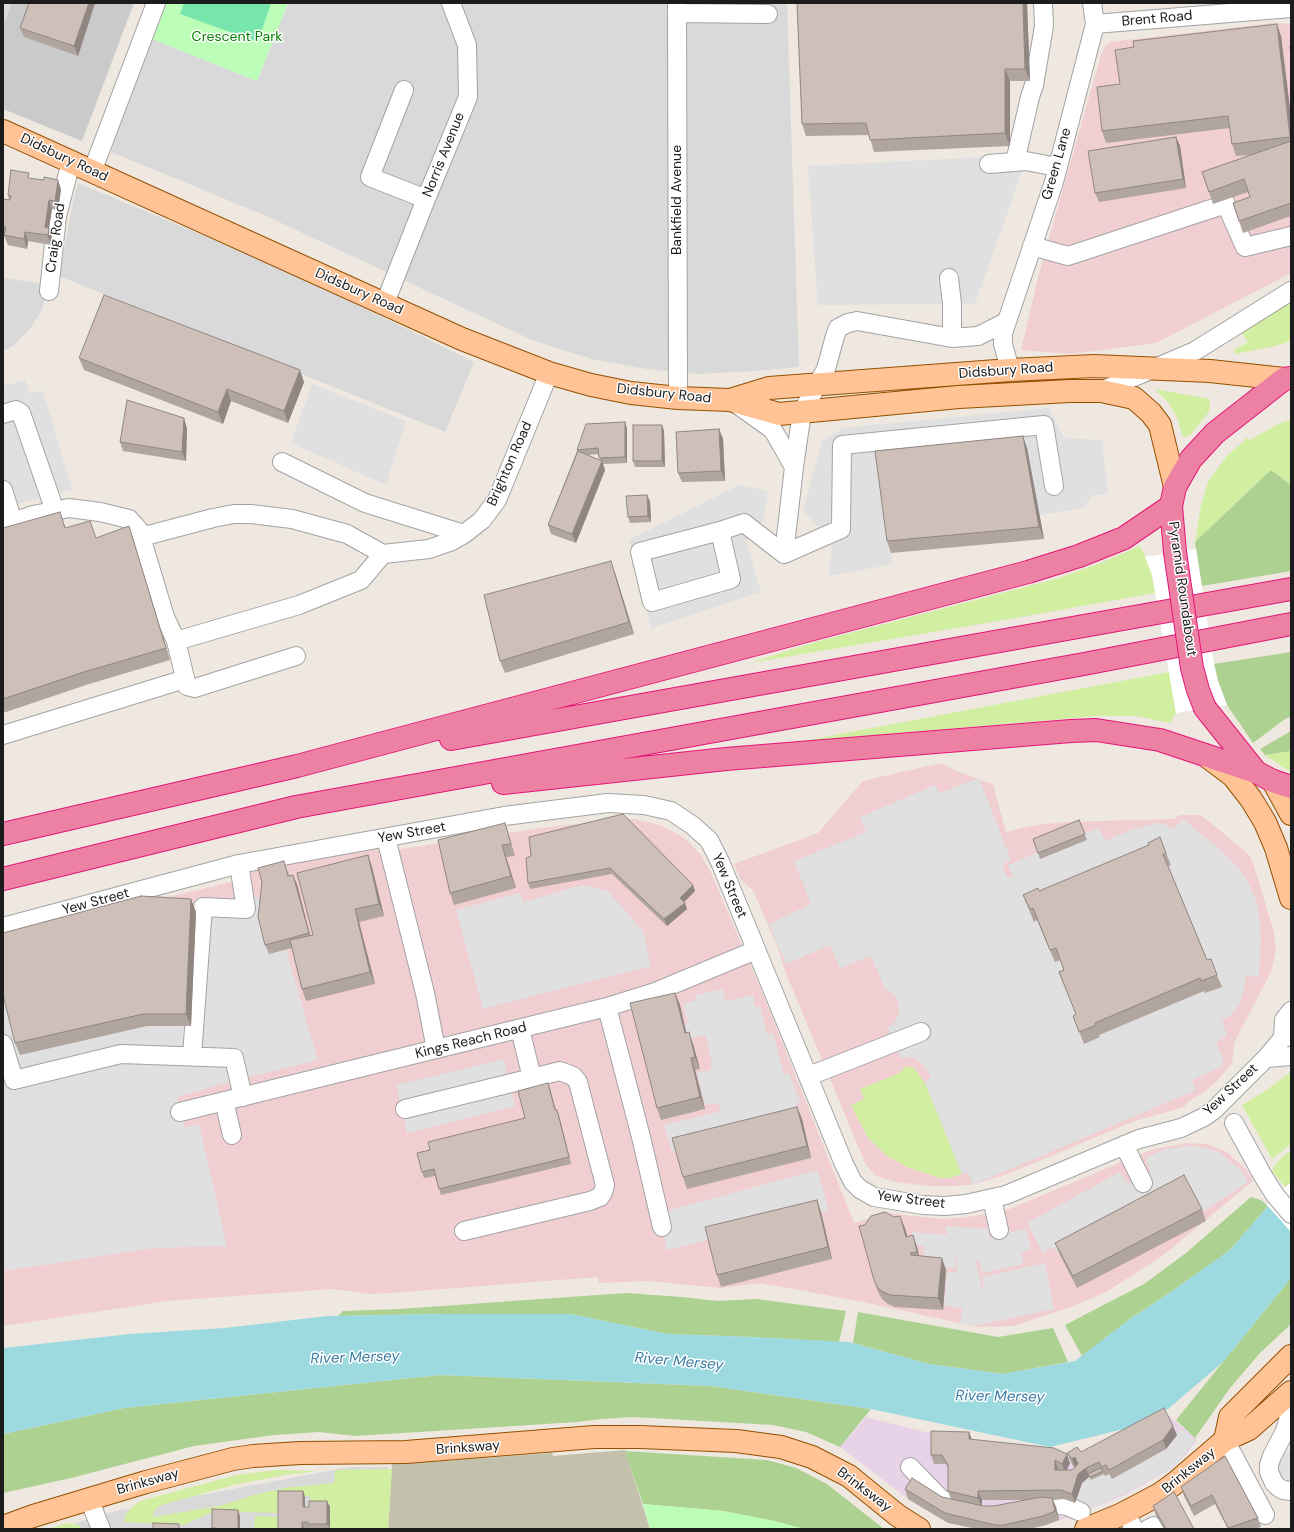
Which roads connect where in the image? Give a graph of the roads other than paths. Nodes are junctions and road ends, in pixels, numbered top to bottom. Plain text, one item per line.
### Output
1 (156, 3) edge
2 (451, 3) edge
3 (1043, 3) edge
4 (1092, 3) edge
5 (677, 8) edge
6 (1291, 8) edge
7 (768, 14) dead end
8 (1095, 24) junction
9 (404, 90) dead end
10 (4, 135) edge
11 (71, 162) junction
12 (1015, 162) junction
13 (989, 164) dead end
14 (1057, 167) junction
15 (92, 172) junction
16 (426, 199) junction
17 (1291, 236) edge
18 (1032, 246) junction
19 (949, 278) dead end
20 (49, 291) dead end
21 (1291, 291) edge
22 (385, 303) junction
23 (1006, 322) junction
24 (952, 338) junction
25 (1157, 368) junction
26 (1010, 370) junction
27 (550, 373) junction
28 (1288, 378) edge
29 (817, 384) junction
30 (1102, 391) junction
31 (678, 398) junction
32 (730, 400) junction
33 (802, 412) junction
34 (3, 414) edge
35 (282, 462) dead end
36 (794, 466) junction
37 (1054, 486) dead end
38 (3, 490) edge
39 (1173, 497) junction
40 (54, 511) junction
41 (8, 523) edge
42 (720, 531) junction
43 (464, 534) junction
44 (141, 537) junction
45 (382, 554) junction
46 (784, 554) junction
47 (1291, 589) edge
48 (1291, 624) edge
49 (176, 641) junction
50 (296, 656) dead end
51 (186, 679) junction
52 (3, 735) edge
53 (1189, 749) junction
54 (297, 766) junction
55 (1274, 780) edge
56 (296, 807) junction
57 (1291, 814) edge
58 (3, 834) edge
59 (386, 838) junction
60 (239, 864) junction
61 (3, 879) edge
62 (1291, 898) edge
63 (3, 927) edge
64 (756, 950) junction
65 (607, 1007) junction
66 (1291, 1011) edge
67 (520, 1029) junction
68 (921, 1032) dead end
69 (1287, 1037) edge
70 (3, 1044) edge
71 (436, 1049) junction
72 (192, 1056) junction
73 (1291, 1056) edge
74 (1266, 1058) junction
75 (809, 1076) junction
76 (532, 1078) junction
77 (243, 1097) junction
78 (224, 1101) junction
79 (404, 1109) dead end
80 (180, 1112) dead end
81 (1234, 1123) dead end
82 (232, 1135) dead end
83 (1124, 1145) junction
84 (1143, 1183) dead end
85 (992, 1199) junction
86 (1291, 1214) edge
87 (662, 1227) dead end
88 (999, 1230) dead end
89 (464, 1231) dead end
90 (1291, 1356) edge
91 (1286, 1396) edge
92 (1225, 1440) junction
93 (910, 1467) dead end
94 (1291, 1492) edge
95 (89, 1499) junction
96 (1013, 1508) edge
97 (971, 1509) edge
98 (1265, 1515) dead end
99 (1084, 1519) edge
100 (1130, 1521) edge
101 (3, 1527) edge
102 (101, 1529) edge
103 (919, 1529) edge

1 - 15 street
2 - 16 street, Norris Avenue
3 - 12 street
4 - 8 street, Green Lane
5 - 7 street
5 - 31 street, Bankfield Avenue
6 - 8 street, Brent Road
8 - 14 street, Green Lane
9 - 16 street
10 - 11 main road, Didsbury Road
11 - 15 main road, Didsbury Road
11 - 20 street, Craig Road
12 - 13 street
12 - 14 street
14 - 18 street, Green Lane
15 - 22 main road, Didsbury Road
16 - 22 street, Norris Avenue
17 - 18 street
18 - 23 street, Green Lane
19 - 24 street
21 - 25 street
22 - 27 main road, Didsbury Road
23 - 24 street
23 - 26 street, Green Lane
24 - 29 street
25 - 26 main road, Didsbury Road
25 - 28 main road, Didsbury Road
25 - 30 street
26 - 29 main road, Didsbury Road
27 - 31 main road, Didsbury Road
27 - 43 street, Brighton Road
28 - 39 highway
29 - 32 main road, Didsbury Road
29 - 33 street
30 - 33 main road, Didsbury Road
30 - 39 main road, Didsbury Road
31 - 32 main road, Didsbury Road
32 - 33 main road, Didsbury Road
32 - 36 street
33 - 36 street
34 - 40 street
35 - 43 street
36 - 46 street
37 - 46 street
38 - 41 street
39 - 54 highway
39 - 55 highway, Pyramid Roundabout, bridge
40 - 41 street
40 - 44 street
42 - 42 street
42 - 46 street
43 - 45 street, Brighton Road
44 - 45 street
44 - 49 street
45 - 49 street
47 - 54 highway
48 - 56 highway
49 - 51 street
50 - 51 street
51 - 52 street
53 - 55 highway
53 - 56 highway
53 - 62 main road
54 - 58 highway
55 - 57 main road
56 - 61 highway
59 - 60 street, Yew Street
59 - 64 street, Yew Street
59 - 71 street
60 - 63 street, Yew Street
60 - 72 street
64 - 65 street, Kings Reach Road
64 - 75 street, Yew Street
65 - 67 street, Kings Reach Road
65 - 87 street
66 - 69 street, Yew Street
67 - 71 street, Kings Reach Road
67 - 76 street
68 - 75 street
69 - 74 street, Yew Street
70 - 72 street
71 - 77 street, Kings Reach Road
72 - 77 street
73 - 74 street, Yew Street
74 - 83 street, Yew Street
75 - 85 street, Yew Street
76 - 79 street
76 - 89 street
77 - 78 street, Kings Reach Road
78 - 80 street, Kings Reach Road
78 - 82 street
81 - 86 street
83 - 84 street
83 - 85 street, Yew Street
85 - 88 street
90 - 92 main road, Brinksway
91 - 92 main road, Brinksway
91 - 94 street
92 - 98 street
92 - 100 main road, Brinksway
93 - 97 street
95 - 101 main road, Brinksway
95 - 102 street
95 - 103 main road, Brinksway
96 - 99 street
99 - 100 main road, Brinksway

